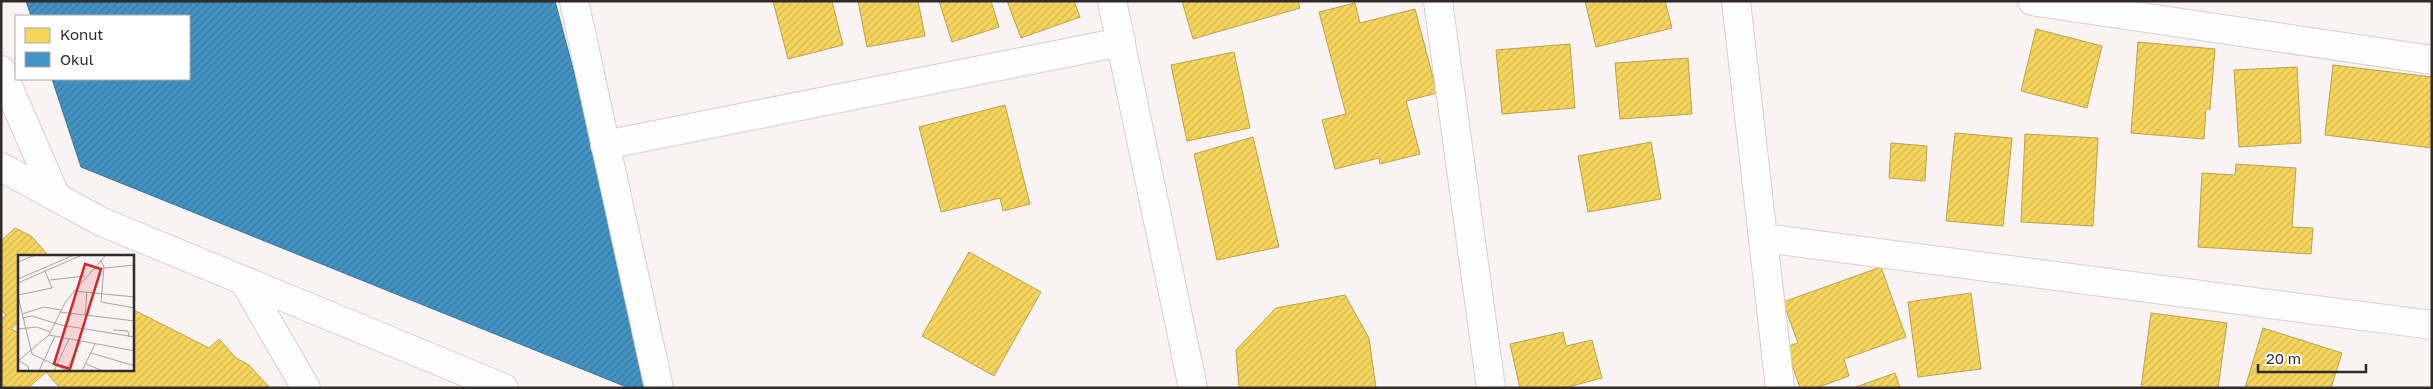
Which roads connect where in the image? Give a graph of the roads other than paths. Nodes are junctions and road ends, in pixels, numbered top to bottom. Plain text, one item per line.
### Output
1 (574, 1) edge
2 (1112, 1) edge
3 (1438, 1) edge
4 (1736, 1) edge
5 (2032, 1) edge
6 (1120, 42) junction
7 (2432, 60) edge
8 (1, 70) edge
9 (605, 145) junction
10 (1, 167) edge
11 (56, 197) junction
12 (1763, 238) junction
13 (244, 281) junction
14 (2432, 325) edge
15 (306, 388) edge
16 (504, 388) edge
17 (659, 388) edge
18 (1193, 388) edge
19 (1491, 388) edge
20 (1780, 388) edge

1 - 9 street
2 - 6 street
3 - 19 street
4 - 12 street
5 - 7 street
6 - 9 street
6 - 18 street
8 - 11 street
9 - 17 street
10 - 11 street
11 - 13 street
12 - 14 street
12 - 20 street
13 - 15 street
13 - 16 street

